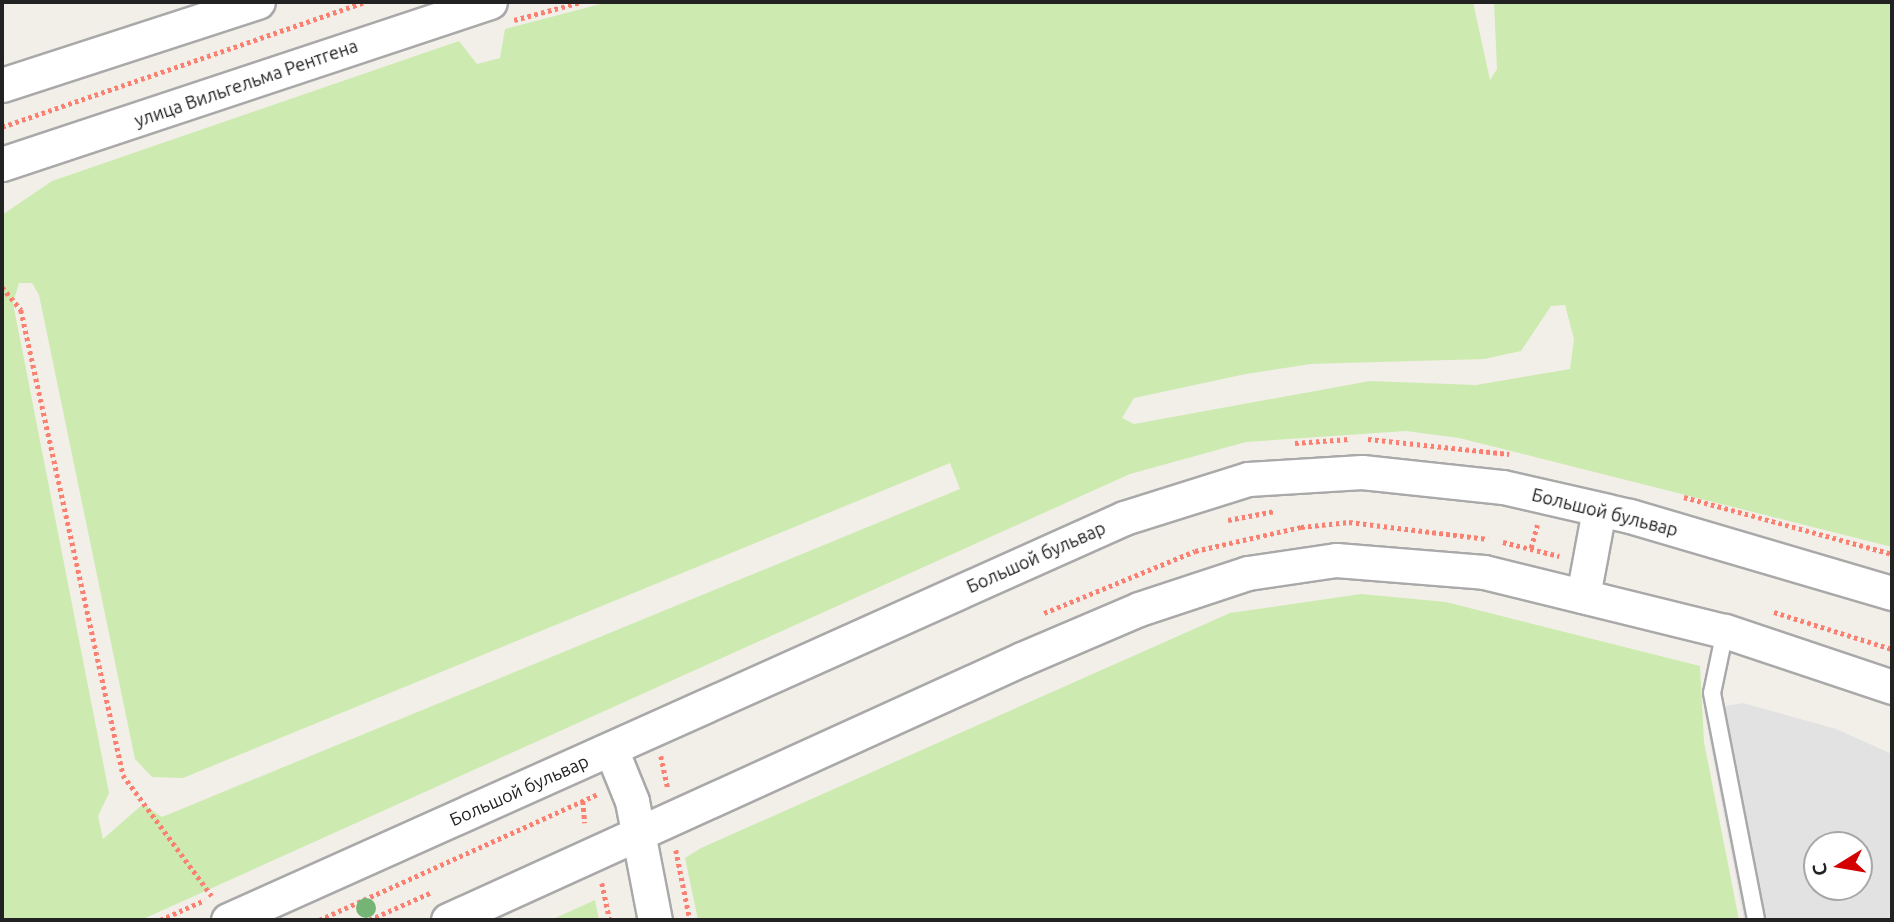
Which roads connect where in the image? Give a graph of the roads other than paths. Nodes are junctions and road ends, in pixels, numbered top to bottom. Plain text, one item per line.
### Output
1 (258, 2) edge
2 (490, 2) edge
3 (2, 85) edge
4 (2, 164) edge
5 (1599, 510) junction
6 (1892, 593) edge
7 (1583, 596) junction
8 (1725, 631) junction
9 (1892, 687) edge
10 (611, 749) junction
11 (639, 835) junction
12 (222, 902) edge
13 (448, 920) edge
14 (655, 920) edge
15 (1756, 920) edge

1 - 3 street
2 - 4 street, улица Вильгельма Рентгена
5 - 6 street, Большой бульвар
5 - 7 street
5 - 10 street, Большой бульвар
7 - 8 street
7 - 11 street
8 - 9 street
8 - 15 lane
10 - 11 street
10 - 12 street, Большой бульвар
11 - 13 street
11 - 14 street

